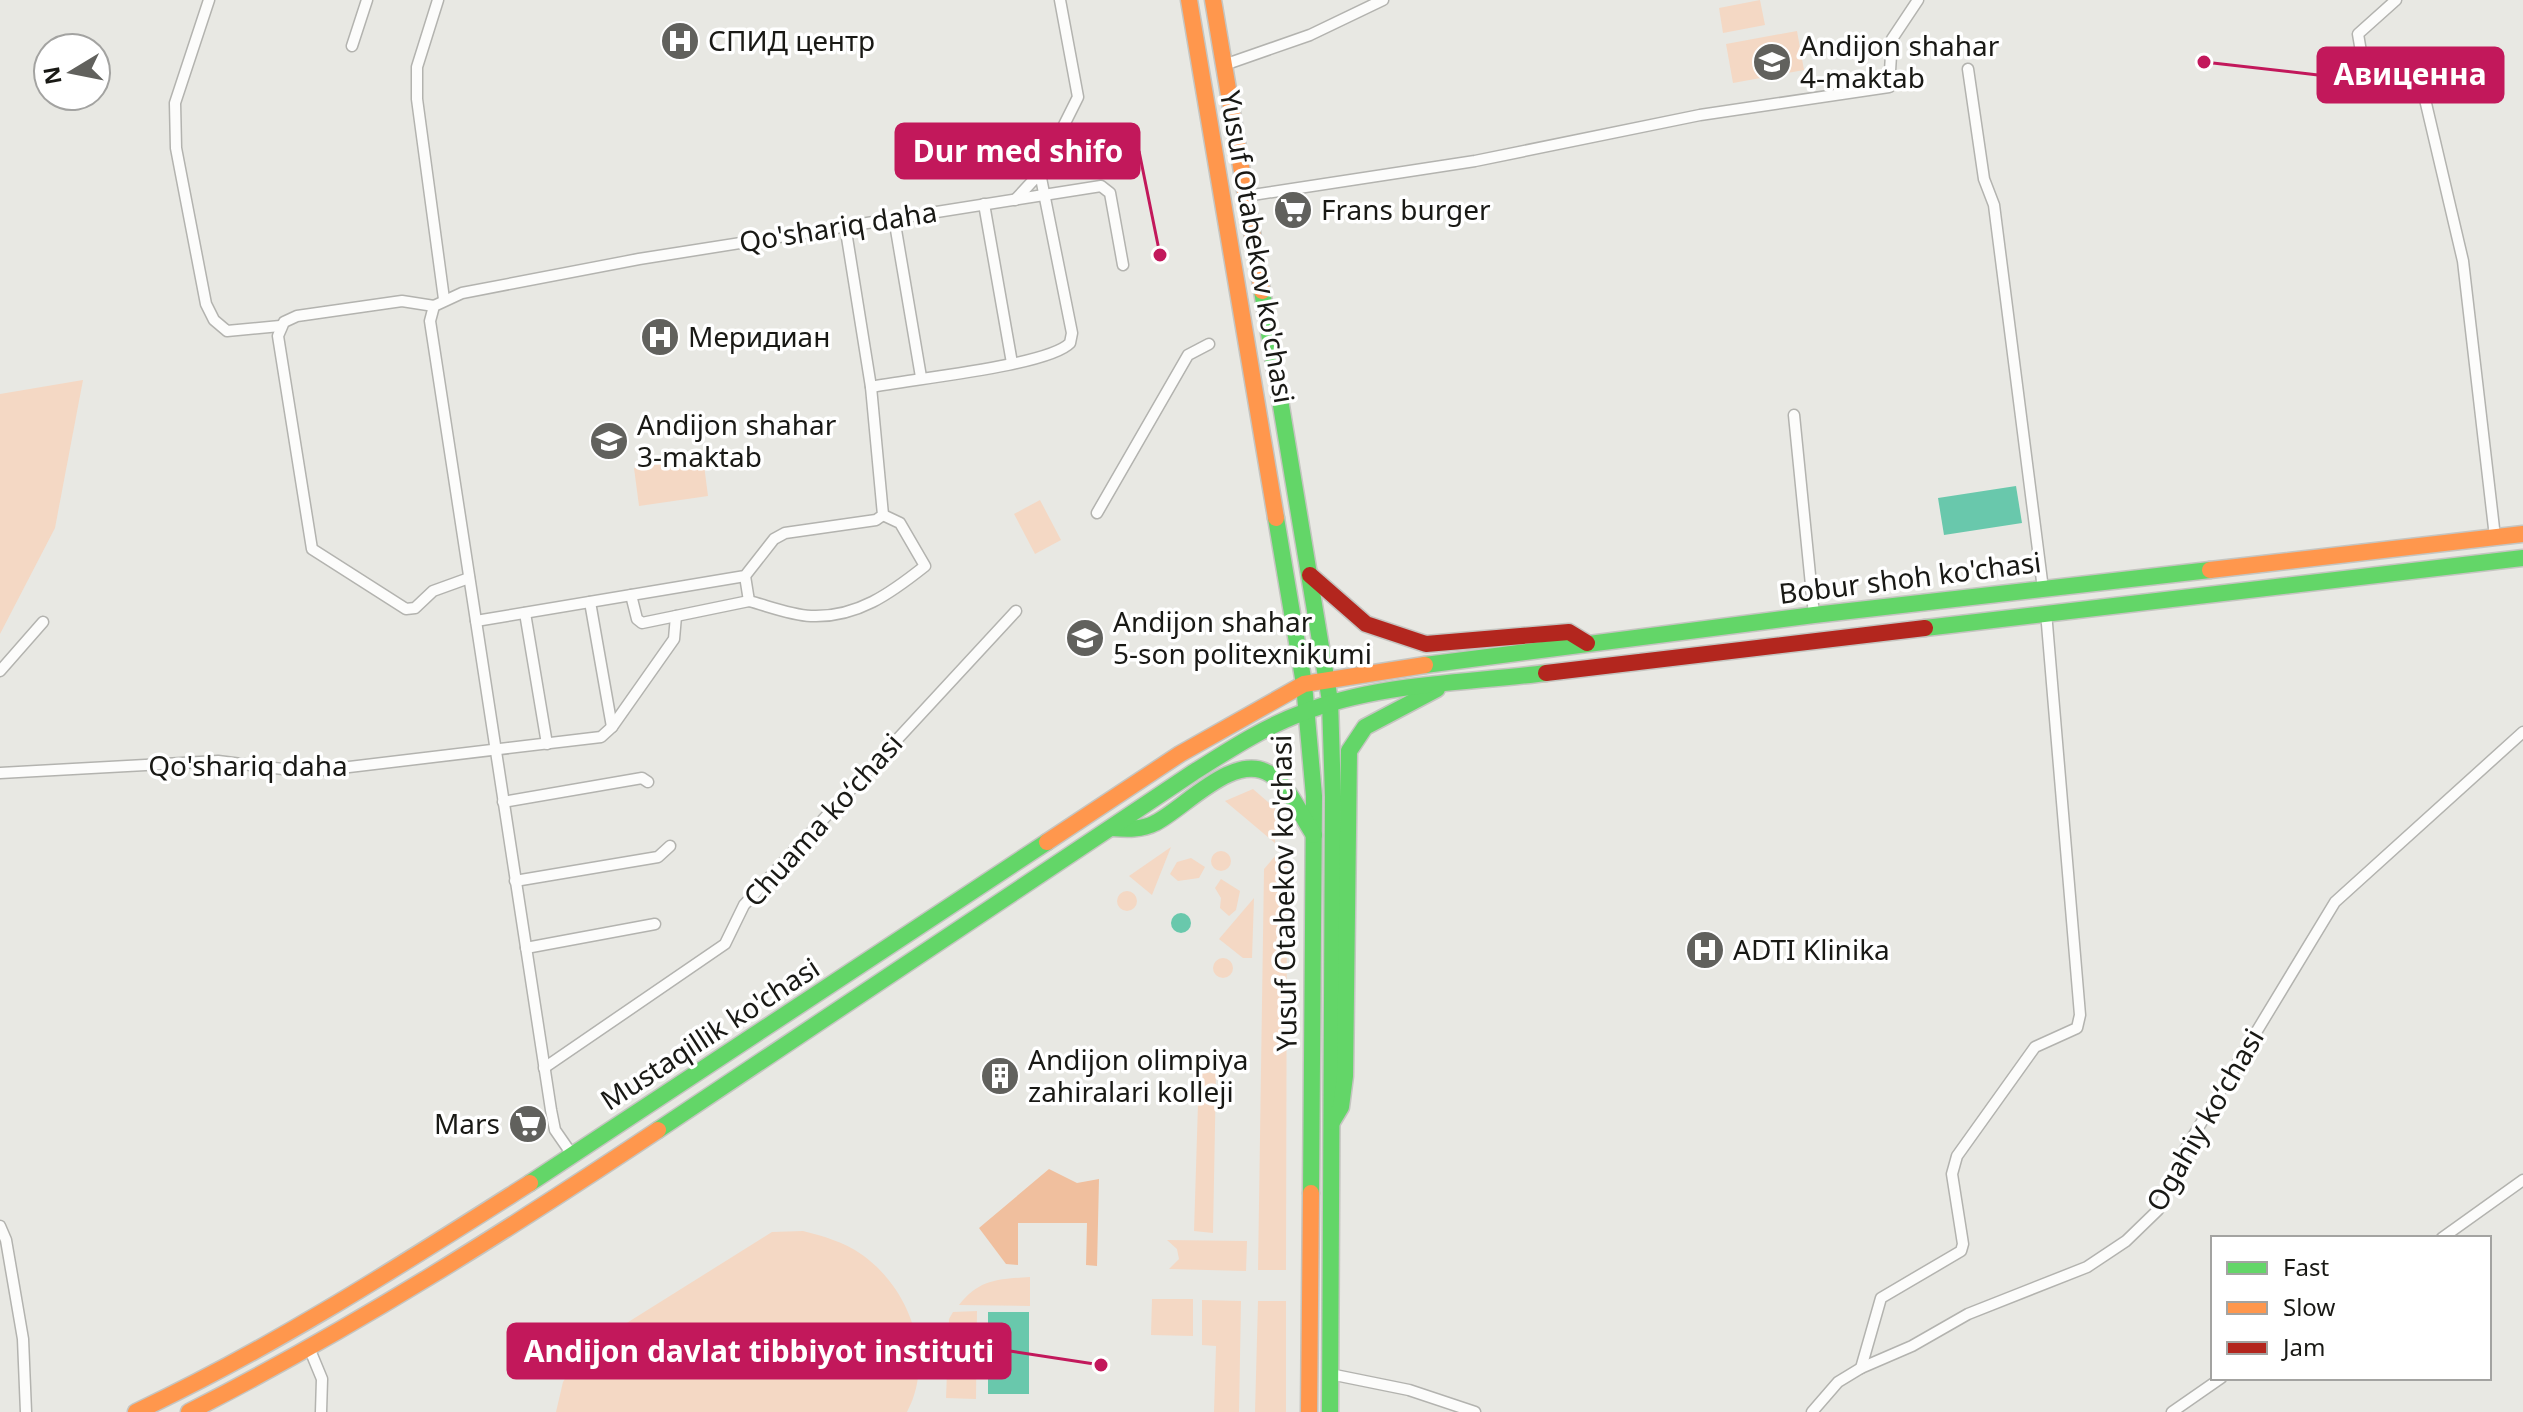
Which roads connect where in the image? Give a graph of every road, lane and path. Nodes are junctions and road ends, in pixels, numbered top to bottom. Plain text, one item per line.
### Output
1 (209, 0) edge
2 (367, 0) edge
3 (438, 0) edge
4 (1060, 0) edge
5 (1189, 0) edge
6 (1213, 0) edge
7 (1383, 0) edge
8 (1918, 0) edge
9 (2396, 0) edge
10 (352, 46) dead end
11 (1224, 65) junction
12 (1968, 69) dead end
13 (1040, 173) junction
14 (1046, 196) junction
15 (1246, 196) junction
16 (1015, 200) junction
17 (984, 204) junction
18 (894, 218) junction
19 (845, 225) junction
20 (1123, 265) dead end
21 (444, 299) junction
22 (434, 306) junction
23 (280, 326) junction
24 (1209, 344) dead end
25 (1012, 363) junction
26 (921, 377) junction
27 (871, 387) junction
28 (1794, 415) dead end
29 (1097, 513) dead end
30 (883, 515) junction
31 (2523, 534) edge
32 (2495, 537) junction
33 (2356, 553) junction
34 (2523, 558) edge
35 (2232, 568) junction
36 (1310, 575) junction
37 (745, 576) junction
38 (2359, 577) junction
39 (469, 578) junction
40 (2043, 589) junction
41 (2235, 591) junction
42 (631, 595) junction
43 (749, 601) junction
44 (590, 602) junction
45 (1016, 611) dead end
46 (2046, 612) junction
47 (525, 613) junction
48 (1814, 615) junction
49 (676, 616) junction
50 (476, 621) junction
51 (43, 622) dead end
52 (1587, 643) junction
53 (0, 671) edge
54 (1327, 678) junction
55 (1304, 684) junction
56 (1444, 685) junction
57 (1330, 701) junction
58 (1307, 708) junction
59 (612, 727) junction
60 (2523, 732) edge
61 (547, 744) junction
62 (496, 752) junction
63 (0, 773) edge
64 (648, 782) dead end
65 (503, 802) junction
66 (1110, 828) junction
67 (1314, 835) junction
68 (670, 846) dead end
69 (515, 881) junction
70 (655, 924) dead end
71 (526, 948) junction
72 (544, 1068) junction
73 (1331, 1123) junction
74 (573, 1156) junction
75 (2523, 1180) edge
76 (0, 1226) edge
77 (2445, 1236) edge
78 (400, 1262) junction
79 (414, 1285) junction
80 (299, 1329) junction
81 (310, 1350) junction
82 (1861, 1368) junction
83 (1330, 1374) junction
84 (2218, 1380) edge
85 (26, 1412) edge
86 (136, 1412) edge
87 (189, 1412) edge
88 (321, 1412) edge
89 (1309, 1412) edge
90 (1330, 1412) edge
91 (1475, 1412) edge
92 (1812, 1412) edge
93 (2172, 1412) edge

1 - 23 street
2 - 10 street
3 - 21 street
4 - 13 street
5 - 55 main road, Yusuf Otabekov ko'chasi
6 - 11 main road, Yusuf Otabekov ko'chasi
7 - 11 street
8 - 15 street
9 - 32 street
11 - 15 main road, Yusuf Otabekov ko'chasi
12 - 40 street
13 - 14 street
13 - 16 street
14 - 16 street, Qo'shariq daha
14 - 20 street, Qo'shariq daha
14 - 25 street
15 - 36 main road, Yusuf Otabekov ko'chasi
16 - 17 street, Qo'shariq daha
17 - 18 street, Qo'shariq daha
17 - 25 street
18 - 19 street, Qo'shariq daha
18 - 26 street
19 - 21 street, Qo'shariq daha
19 - 27 street
21 - 22 street, Qo'shariq daha
22 - 23 street
22 - 39 street
23 - 39 street
24 - 29 street
25 - 26 street
26 - 27 street
27 - 30 street
28 - 48 street
30 - 37 street
30 - 43 street
31 - 32 main road, Bobur shoh ko'chasi
32 - 33 main road, Bobur shoh ko'chasi
33 - 35 main road, Bobur shoh ko'chasi
33 - 38 main road
34 - 38 main road, Bobur shoh ko'chasi
35 - 40 main road, Bobur shoh ko'chasi
35 - 41 main road
36 - 52 main road
36 - 54 main road, Yusuf Otabekov ko'chasi
37 - 42 street
37 - 43 street
38 - 41 main road, Bobur shoh ko'chasi
39 - 50 street
40 - 48 main road, Bobur shoh ko'chasi
41 - 46 main road, Bobur shoh ko'chasi
42 - 44 street
42 - 49 street
43 - 49 street
44 - 47 street
44 - 59 street
45 - 72 street, Chuama koʻchasi
46 - 56 main road, Bobur shoh ko'chasi
46 - 82 street
47 - 50 street
47 - 61 street
48 - 52 main road, Bobur shoh ko'chasi
49 - 59 street
50 - 62 street
51 - 53 street
52 - 54 main road, Bobur shoh ko'chasi
54 - 55 main road, Bobur shoh ko'chasi
54 - 57 main road, Yusuf Otabekov ko'chasi
55 - 58 main road, Yusuf Otabekov ko'chasi
55 - 74 main road, Mustaqillik ko'chasi
56 - 57 main road, Bobur shoh ko'chasi
56 - 73 main road
57 - 58 main road, Bobur shoh ko'chasi
57 - 73 main road, Yusuf Otabekov ko'chasi
58 - 66 main road, Mustaqillik ko'chasi
58 - 67 main road, Yusuf Otabekov ko'chasi
59 - 61 street, Qo'shariq daha
60 - 82 street, Ogahiy koʻchasi
61 - 62 street, Qo'shariq daha
62 - 63 street, Qo'shariq daha
62 - 65 street
64 - 65 street
65 - 69 street
66 - 67 main road
66 - 79 main road, Mustaqillik ko'chasi
67 - 89 main road, Yusuf Otabekov ko'chasi
68 - 69 street
69 - 71 street
70 - 71 street
71 - 72 street
72 - 74 street
73 - 83 main road, Yusuf Otabekov ko'chasi
74 - 78 main road, Mustaqillik ko'chasi
75 - 77 street
76 - 85 street
78 - 79 main road
78 - 80 main road, Mustaqillik ko'chasi
79 - 81 main road, Mustaqillik ko'chasi
80 - 81 main road
80 - 86 main road, Mustaqillik ko'chasi
81 - 87 main road, Mustaqillik ko'chasi
81 - 88 street
82 - 92 street, Ogahiy koʻchasi
83 - 90 main road, Yusuf Otabekov ko'chasi
83 - 91 street
84 - 93 street

